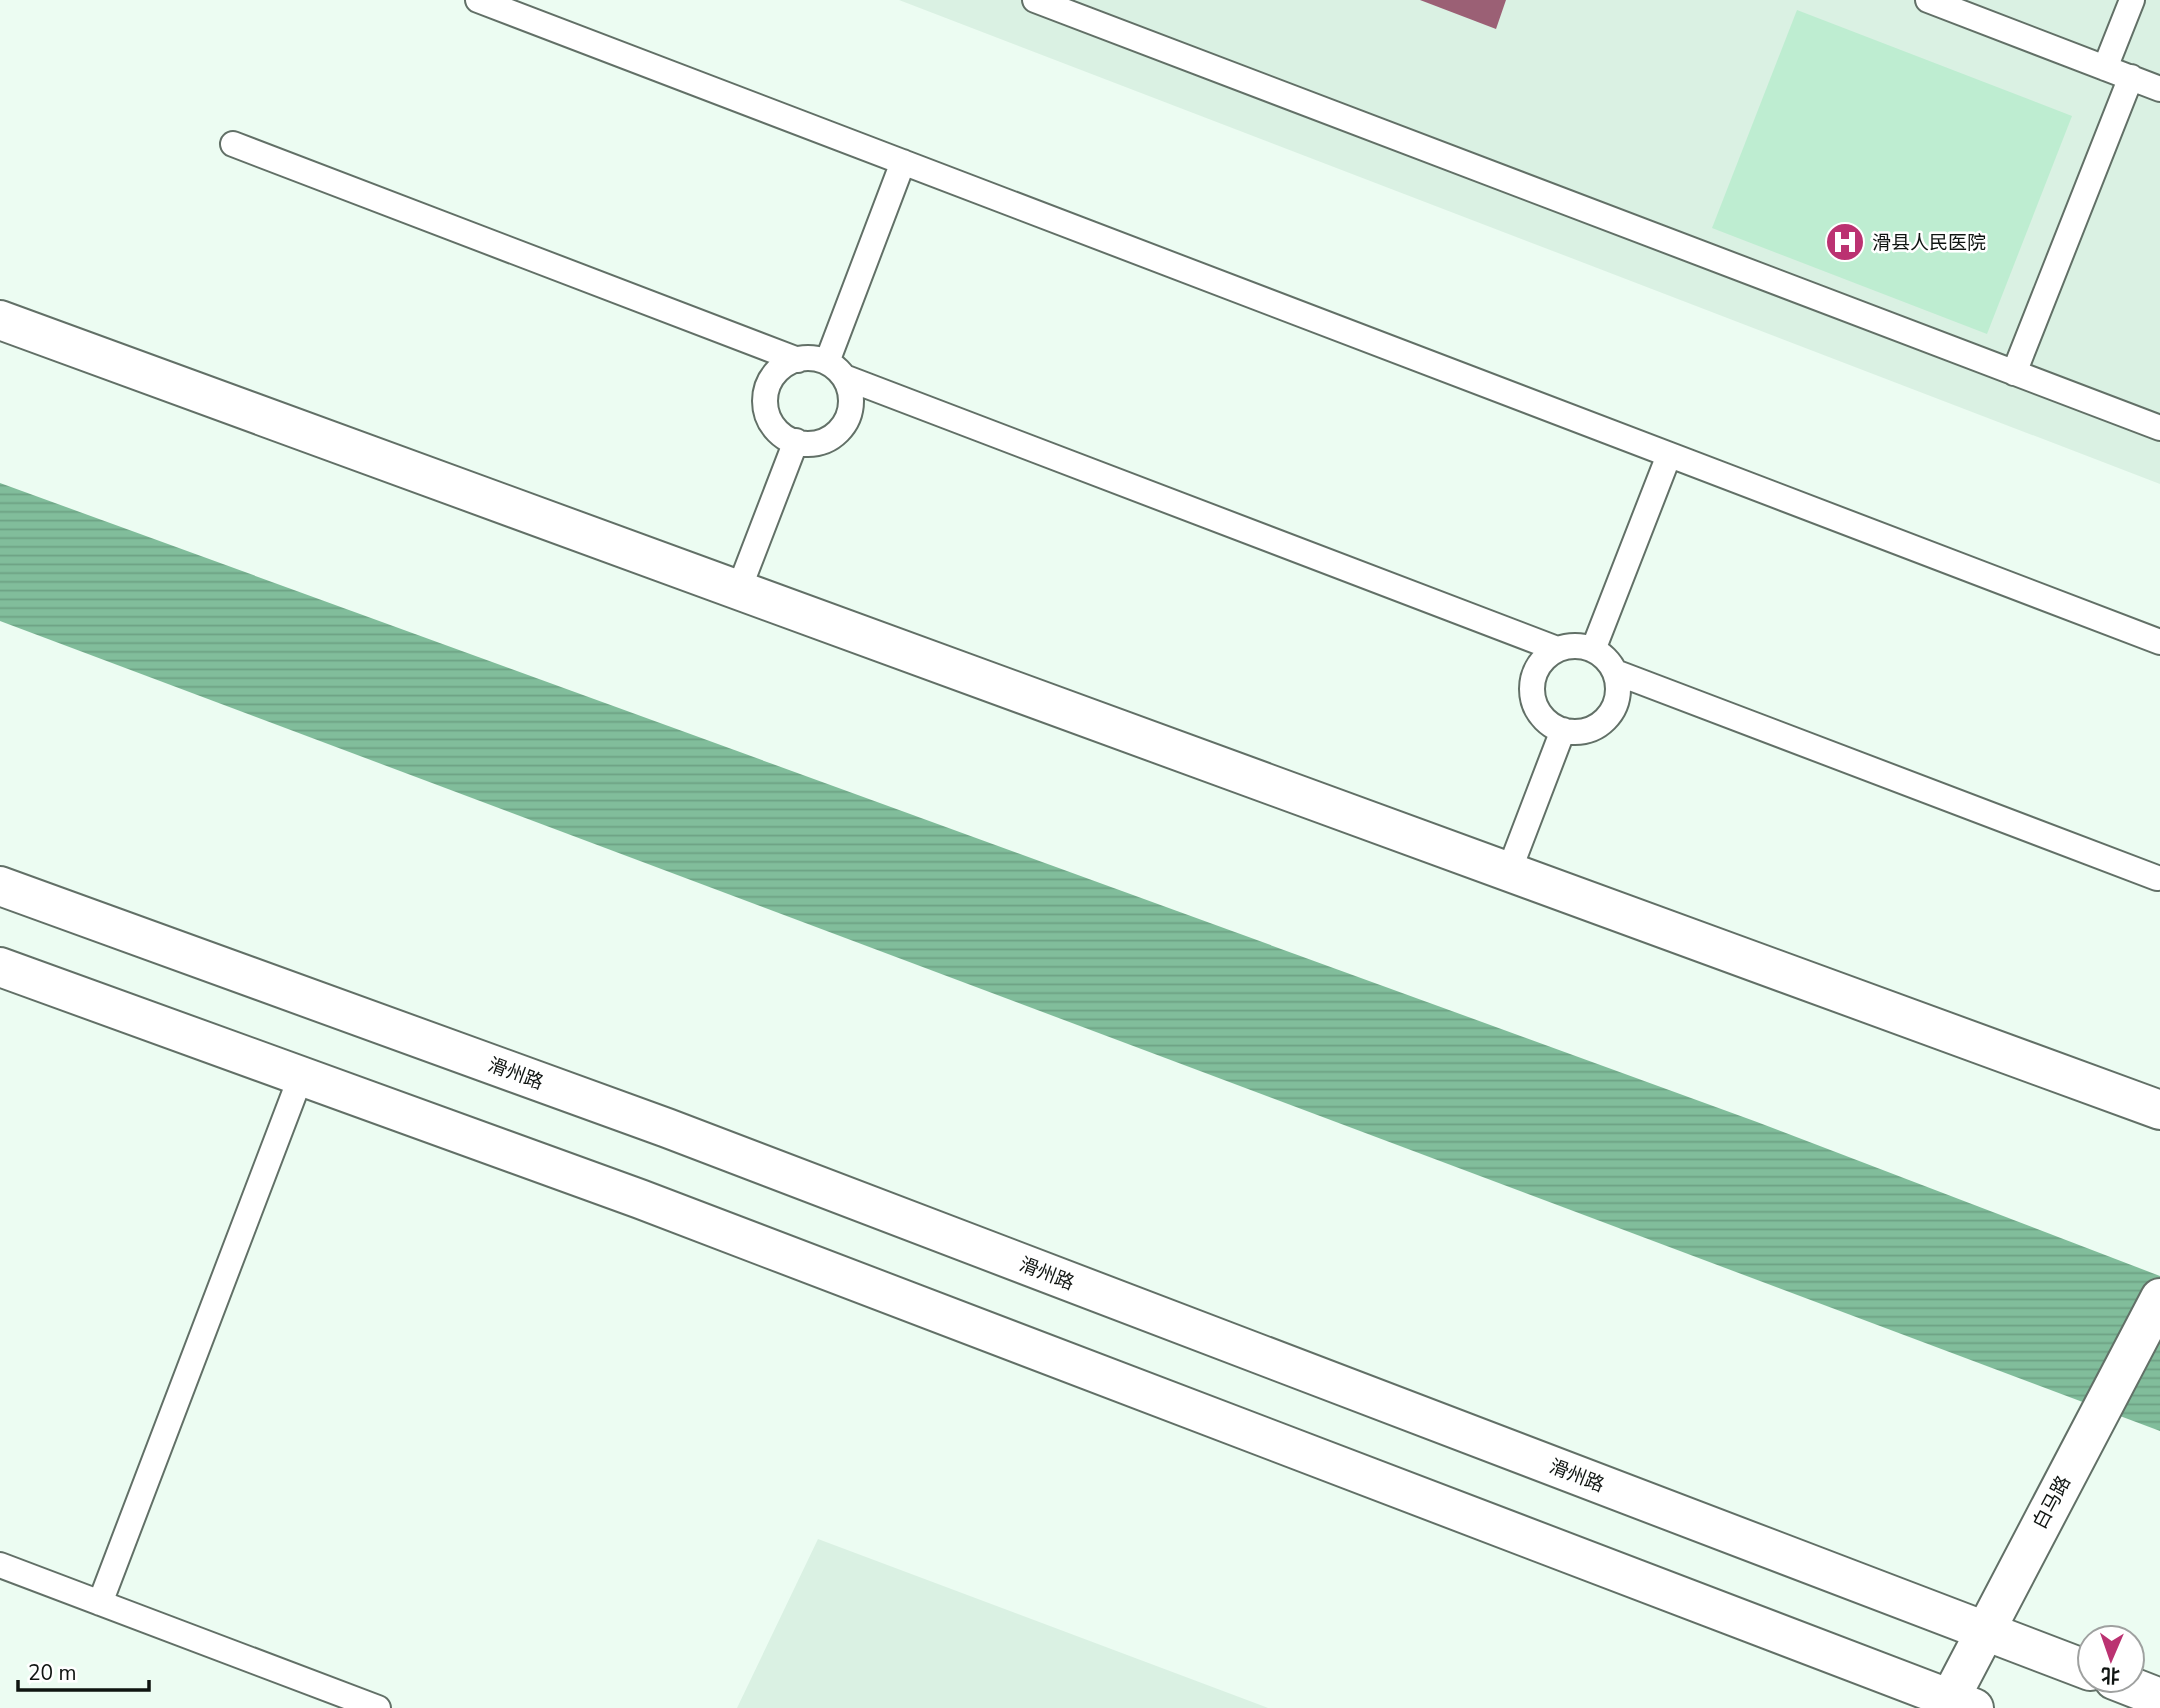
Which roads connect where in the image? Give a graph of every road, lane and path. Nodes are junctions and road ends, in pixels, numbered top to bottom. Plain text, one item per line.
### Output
1 (478, 0) edge
2 (1035, 0) edge
3 (1928, 0) edge
4 (2132, 0) edge
5 (2105, 68) junction
6 (2131, 77) junction
7 (2160, 89) edge
8 (233, 144) dead end
9 (904, 162) junction
10 (0, 320) edge
11 (798, 360) junction
12 (836, 370) junction
13 (2014, 373) junction
14 (2160, 428) edge
15 (796, 441) junction
16 (1669, 455) junction
17 (739, 589) junction
18 (2160, 642) edge
19 (1557, 649) junction
20 (1593, 650) junction
21 (1615, 672) junction
22 (1563, 730) junction
23 (1509, 871) junction
24 (2157, 878) dead end
25 (0, 886) edge
26 (0, 967) edge
27 (301, 1076) junction
28 (2160, 1110) edge
29 (2160, 1298) edge
30 (0, 1565) edge
31 (100, 1603) junction
32 (1984, 1631) junction
33 (2076, 1666) edge
34 (1957, 1705) edge
35 (378, 1708) edge

1 - 9 lane
2 - 13 lane
3 - 5 lane
4 - 5 lane
5 - 6 lane
6 - 7 lane
6 - 13 lane
8 - 11 lane
9 - 12 lane
9 - 16 lane
10 - 17 main road
11 - 12 lane
11 - 15 lane
12 - 15 lane
12 - 19 lane
13 - 14 lane
15 - 17 lane
16 - 18 lane
16 - 20 lane
17 - 23 main road
19 - 20 lane
19 - 22 lane
20 - 21 lane
21 - 22 lane
21 - 24 lane
22 - 23 lane
23 - 28 main road
25 - 32 main road, 滑州路
26 - 27 main road
27 - 31 lane
27 - 34 main road
29 - 32 main road, 白马路
30 - 31 lane
31 - 35 lane
32 - 33 main road, 滑州路
32 - 34 main road, 白马路

